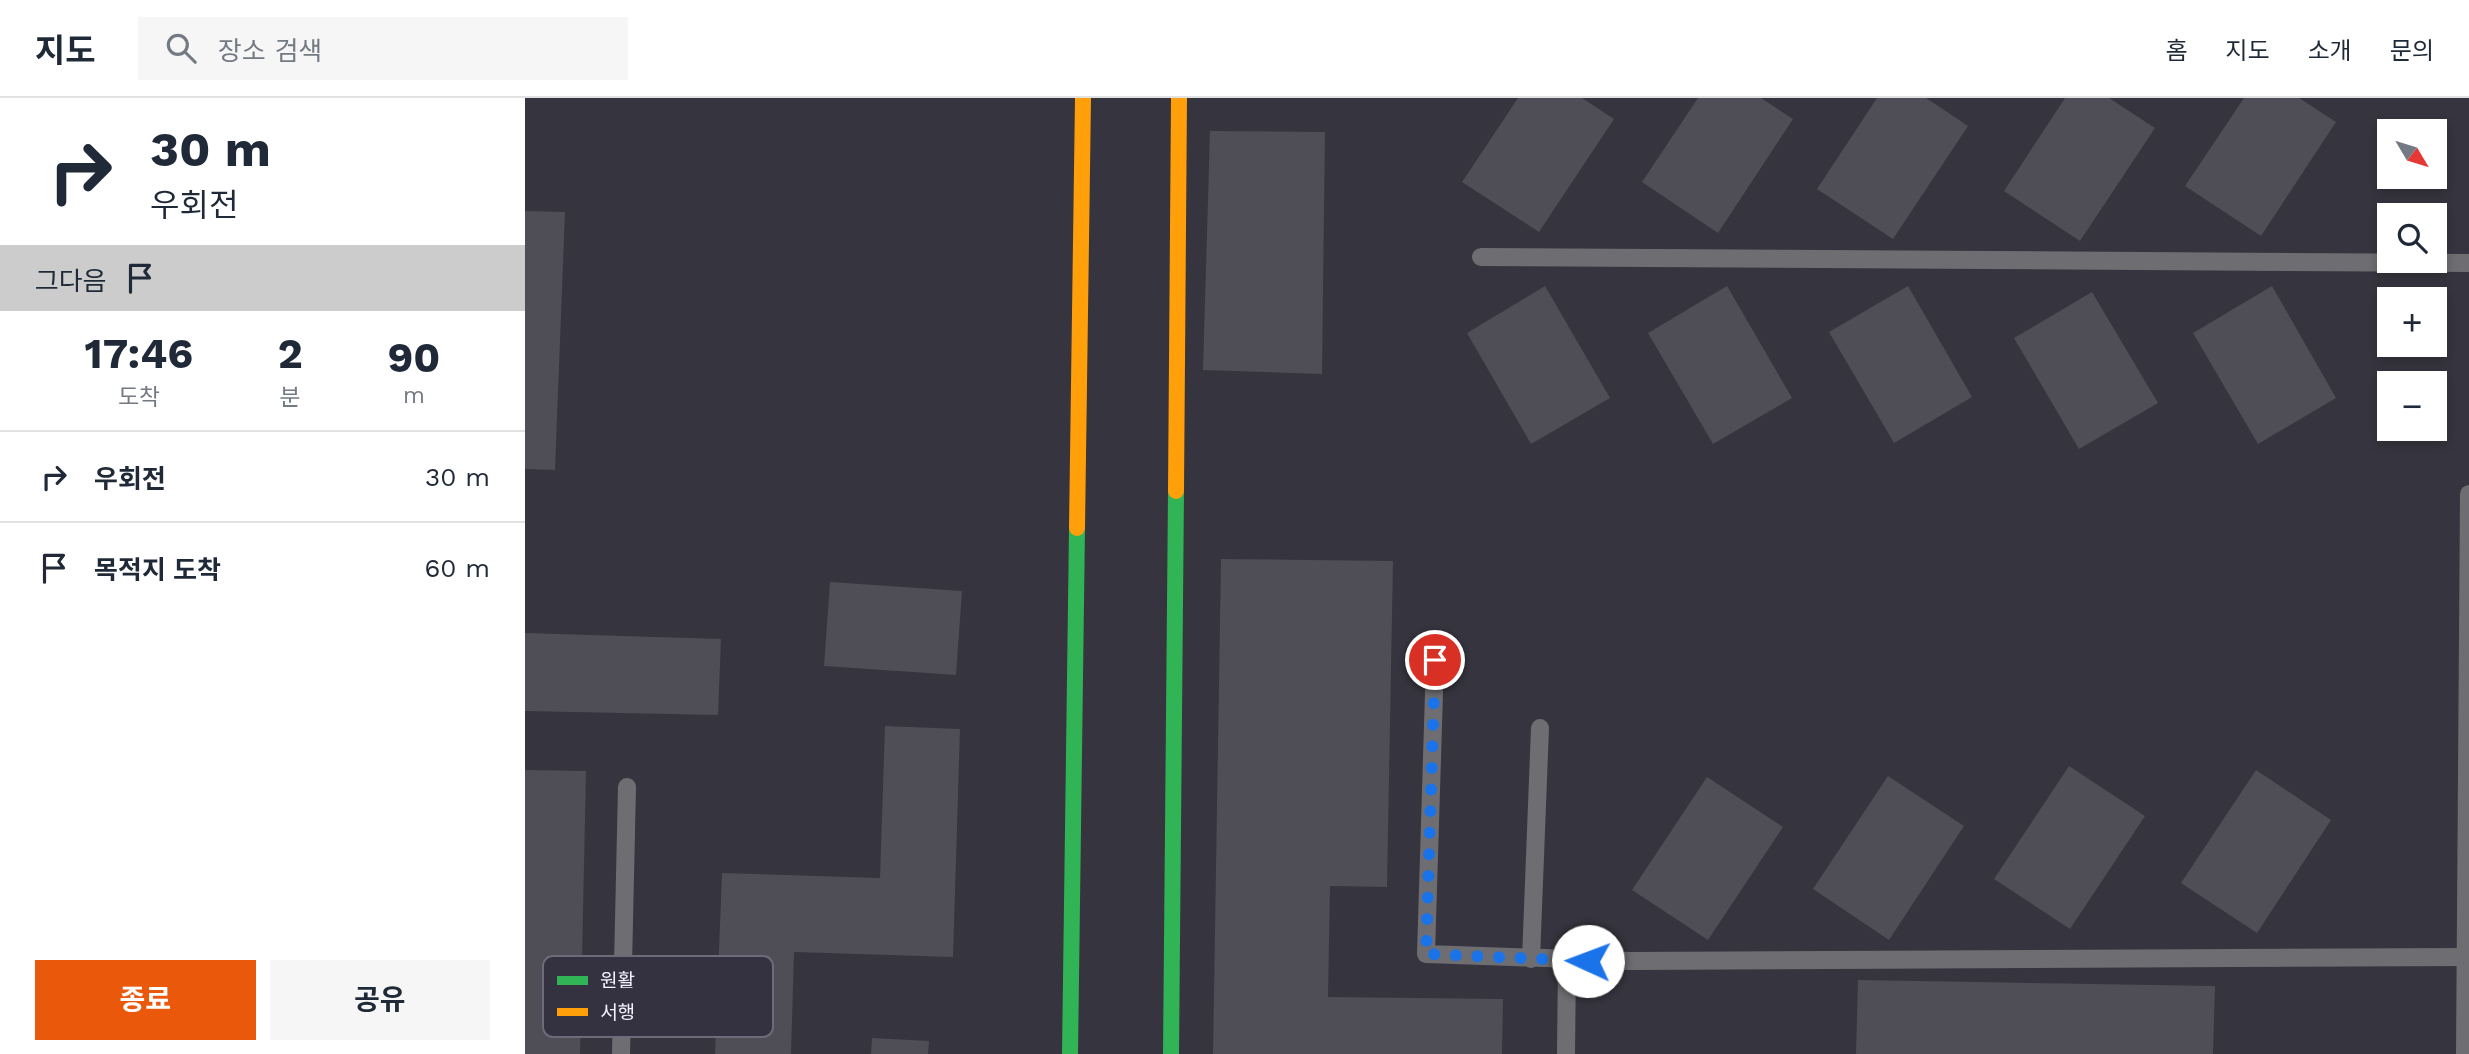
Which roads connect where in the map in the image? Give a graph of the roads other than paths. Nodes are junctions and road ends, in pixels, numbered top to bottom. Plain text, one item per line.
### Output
1 (1083, 98) edge
2 (1179, 98) edge
3 (1481, 257) dead end
4 (2469, 262) edge
5 (2469, 494) edge
6 (1435, 660) dead end
7 (1540, 728) dead end
8 (627, 787) dead end
9 (623, 956) edge
10 (2466, 957) junction
11 (1531, 959) junction
12 (1567, 961) junction
13 (1070, 1054) edge
14 (1171, 1054) edge
15 (1566, 1054) edge
16 (2465, 1054) edge

1 - 13 street
2 - 14 street
3 - 4 lane
5 - 10 lane
6 - 11 lane
7 - 11 lane
8 - 9 lane
10 - 12 lane
10 - 16 lane
11 - 12 lane
12 - 15 lane

